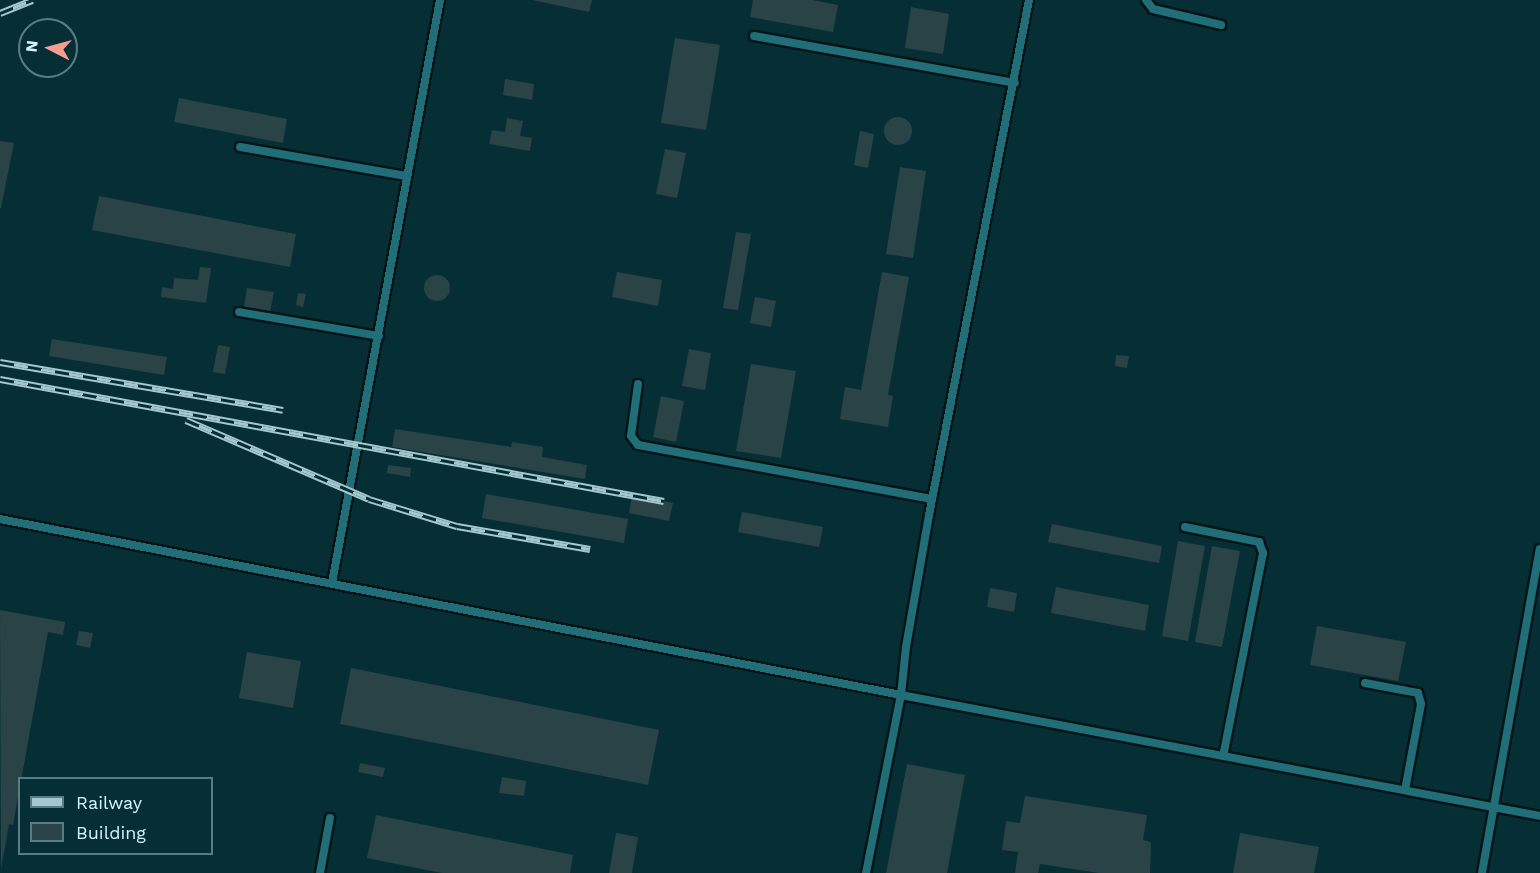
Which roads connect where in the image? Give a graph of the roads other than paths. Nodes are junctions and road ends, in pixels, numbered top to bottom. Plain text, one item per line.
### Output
1 (440, 0) edge
2 (1029, 0) edge
3 (1146, 0) edge
4 (1221, 25) dead end
5 (754, 36) dead end
6 (1015, 83) junction
7 (240, 147) dead end
8 (407, 176) junction
9 (239, 312) dead end
10 (380, 336) junction
11 (638, 384) dead end
12 (932, 499) junction
13 (0, 519) edge
14 (1185, 527) dead end
15 (1540, 551) edge
16 (332, 583) junction
17 (1365, 683) dead end
18 (900, 695) junction
19 (1224, 756) junction
20 (1405, 789) junction
21 (1495, 806) junction
22 (1540, 816) edge
23 (330, 818) dead end
24 (320, 873) edge
25 (866, 873) edge
26 (1482, 873) edge

1 - 8 lane
2 - 6 lane
3 - 4 lane
5 - 6 lane
6 - 12 lane
7 - 8 lane
8 - 10 lane
9 - 10 lane
10 - 16 lane
11 - 12 lane
12 - 18 lane
13 - 16 lane
14 - 19 lane
15 - 21 lane
16 - 18 lane
17 - 20 lane
18 - 19 lane
18 - 25 lane
19 - 20 lane
20 - 21 lane
21 - 22 lane
21 - 26 lane
23 - 24 lane

